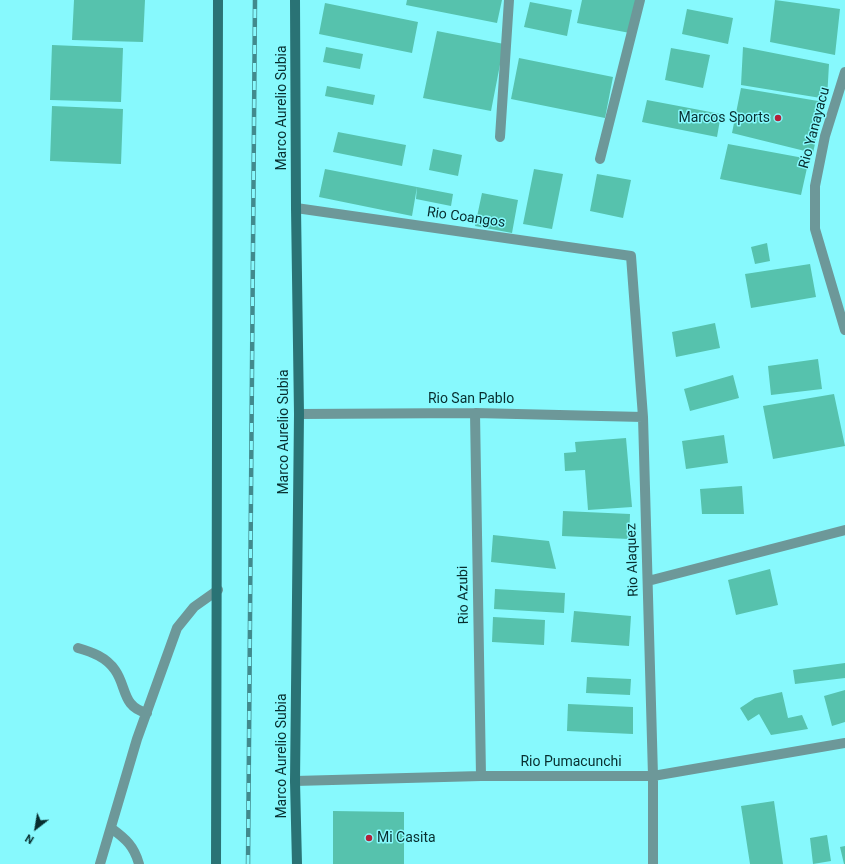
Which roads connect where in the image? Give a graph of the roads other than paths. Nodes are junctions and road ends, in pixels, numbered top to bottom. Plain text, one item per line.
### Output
1 (218, 0) edge
2 (295, 0) edge
3 (509, 0) edge
4 (640, 0) edge
5 (845, 72) edge
6 (500, 137) dead end
7 (600, 159) dead end
8 (296, 208) junction
9 (631, 256) joint
10 (845, 327) edge
11 (475, 413) junction
12 (299, 414) junction
13 (643, 417) junction
14 (845, 530) edge
15 (648, 581) junction
16 (218, 590) junction
17 (78, 648) dead end
18 (147, 713) junction
19 (845, 743) edge
20 (481, 776) junction
21 (654, 776) junction
22 (295, 782) junction
23 (111, 828) junction
24 (100, 864) edge
25 (140, 864) edge
26 (216, 864) edge
27 (297, 864) edge
28 (653, 864) edge

1 - 16 main road
2 - 8 main road, Marco Aurelio Subia
3 - 6 street
4 - 7 street
5 - 10 street, Rio Yanayacu
8 - 9 street, Rio Coangos
8 - 12 main road, Marco Aurelio Subia
9 - 13 street, Rio Alaquez
11 - 12 street, Rio San Pablo
11 - 13 street, Rio San Pablo
11 - 20 street, Rio Azubi
12 - 22 main road, Marco Aurelio Subia
13 - 15 street, Rio Alaquez
14 - 15 street
15 - 21 street, Rio Alaquez
16 - 18 street
16 - 26 main road
17 - 18 street
18 - 23 street
19 - 21 street, Rio Pumacunchi
20 - 21 street, Rio Pumacunchi
20 - 22 street, Rio Pumacunchi
21 - 28 street, Rio Alaquez
22 - 27 main road, Marco Aurelio Subia
23 - 24 street
23 - 25 street

